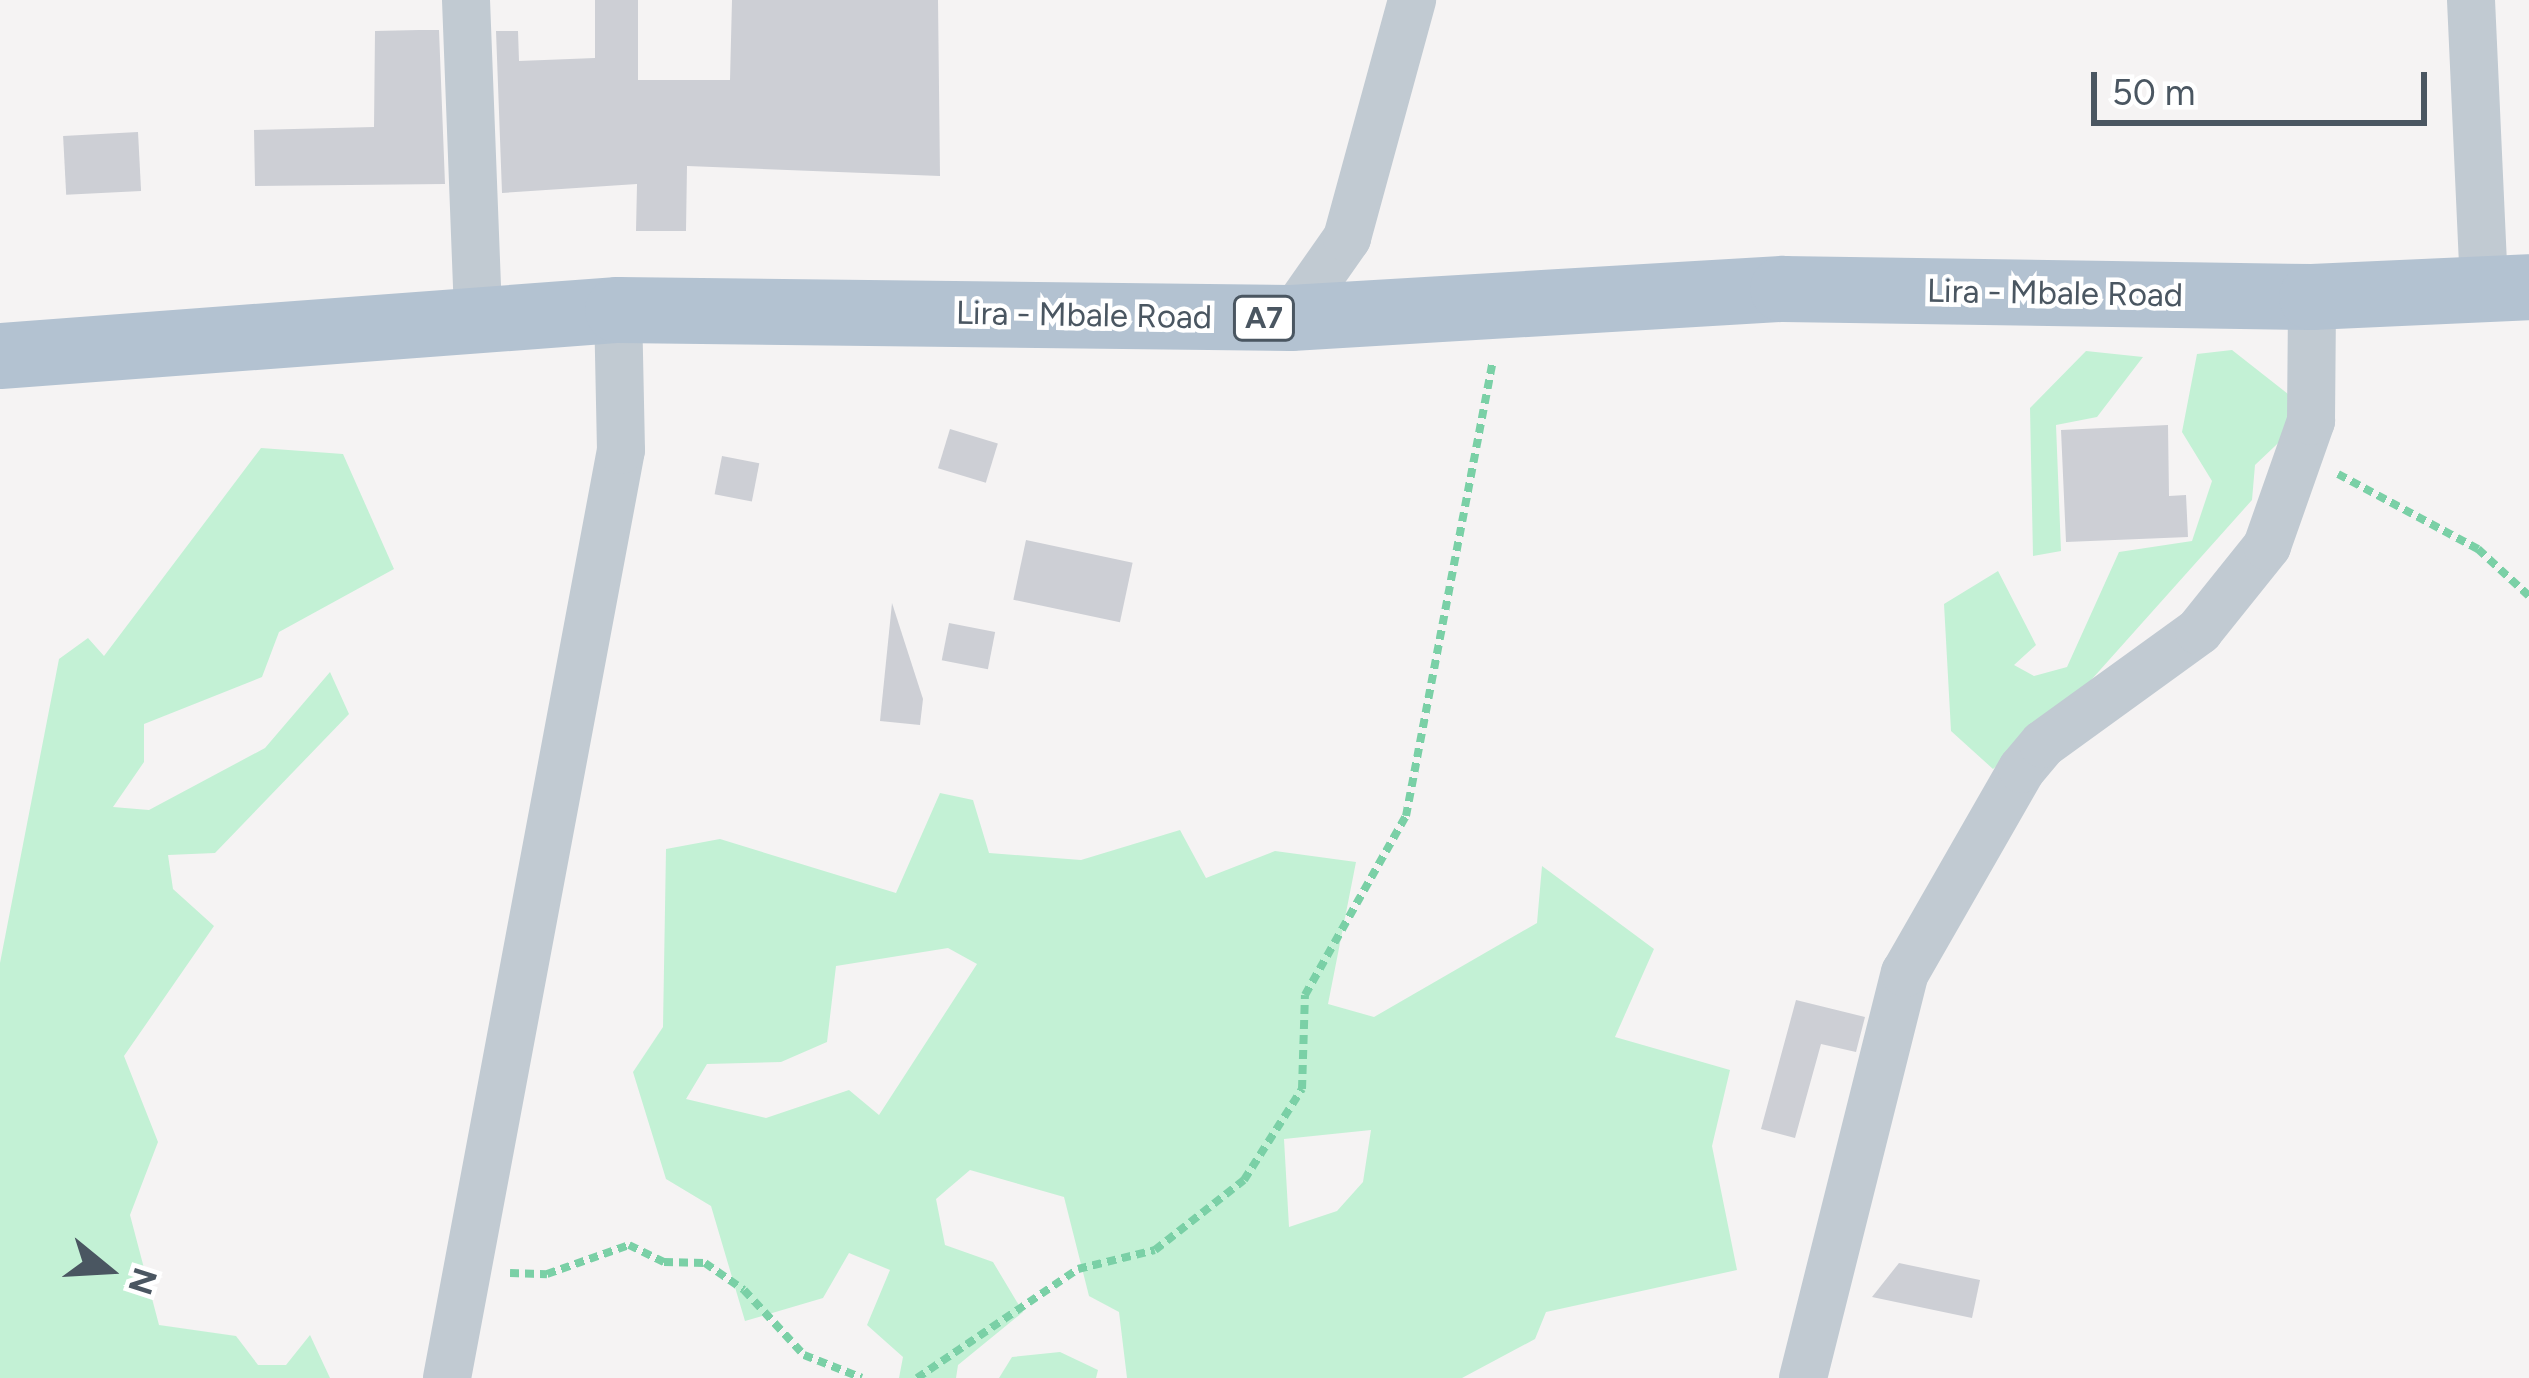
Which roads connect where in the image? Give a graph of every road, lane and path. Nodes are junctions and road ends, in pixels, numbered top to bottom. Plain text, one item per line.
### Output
1 (466, 0) edge
2 (1412, 0) edge
3 (2471, 0) edge
4 (2506, 287) edge
5 (2312, 297) junction
6 (1503, 307) junction
7 (618, 310) junction
8 (478, 315) junction
9 (1291, 318) junction
10 (0, 356) edge
11 (2311, 421) junction
12 (2529, 596) edge
13 (467, 1271) junction
14 (453, 1377) edge
15 (862, 1378) edge
16 (917, 1378) edge
17 (1803, 1378) edge

1 - 8 street
2 - 9 street
3 - 4 street
4 - 5 main road, Lira - Mbale Road / A7
5 - 6 main road, Lira - Mbale Road / A7
5 - 11 street
6 - 9 main road, Lira - Mbale Road / A7
6 - 16 path
7 - 8 main road, Lira - Mbale Road / A7
7 - 9 main road, Lira - Mbale Road / A7
7 - 13 street
8 - 10 main road, Lira - Mbale Road / A7
11 - 12 path
11 - 17 street
13 - 14 street
13 - 15 path

